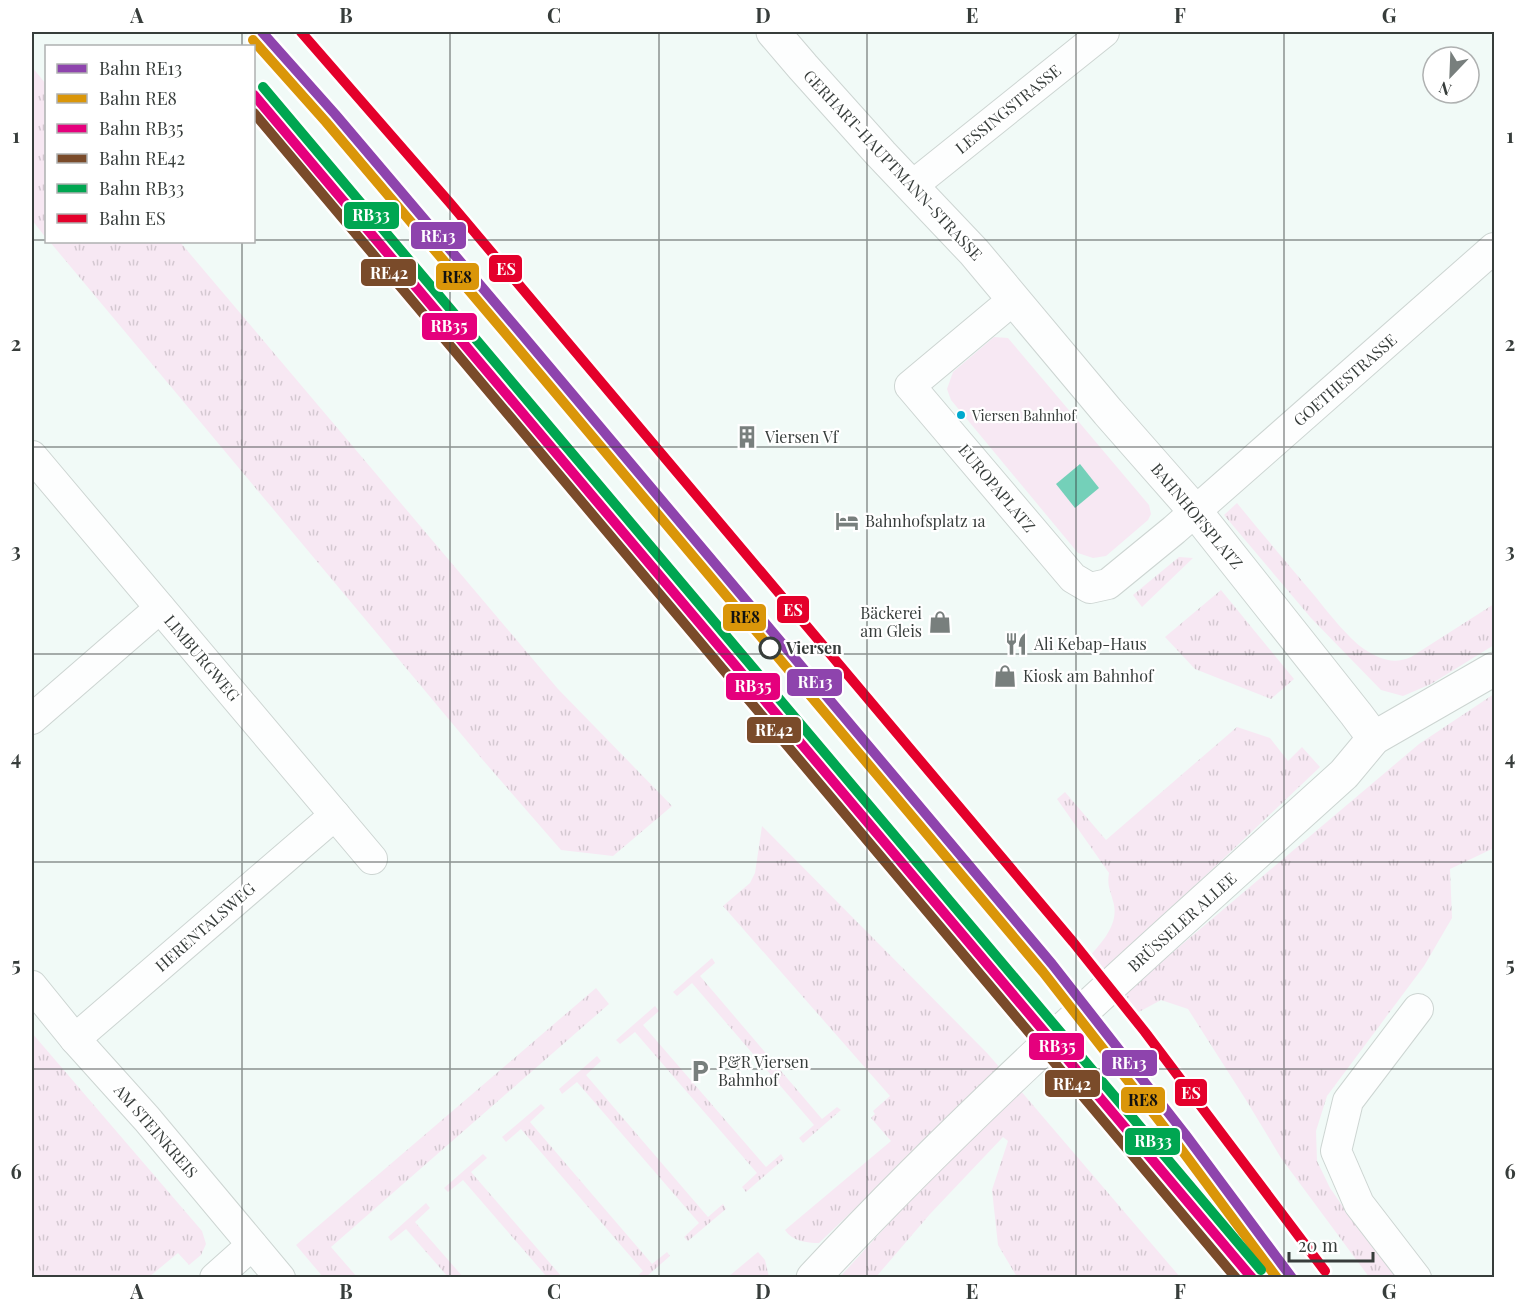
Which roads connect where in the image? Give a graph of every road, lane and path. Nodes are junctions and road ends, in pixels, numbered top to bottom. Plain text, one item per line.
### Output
1 (773, 32) edge
2 (1104, 32) edge
3 (912, 186) junction
4 (1494, 248) edge
5 (1014, 299) junction
6 (32, 456) edge
7 (1195, 512) junction
8 (160, 608) junction
9 (1494, 669) edge
10 (32, 719) edge
11 (1374, 738) junction
12 (335, 815) junction
13 (372, 859) dead end
14 (32, 986) edge
15 (1418, 1009) dead end
16 (75, 1039) junction
17 (252, 1245) junction
18 (215, 1278) edge
19 (280, 1278) edge
20 (813, 1278) edge
21 (1416, 1278) edge

1 - 3 street, GERHART-HAUPTMANN-STRASSE
2 - 3 street, LESSINGSTRASSE
3 - 5 street, GERHART-HAUPTMANN-STRASSE
4 - 7 street, GOETHESTRASSE
5 - 7 street, BAHNHOFSPLATZ
5 - 7 street, EUROPAPLATZ
6 - 8 street, LIMBURGWEG
7 - 11 street, BAHNHOFSPLATZ
8 - 10 street
8 - 12 street, LIMBURGWEG
9 - 11 street, BRÜSSELER ALLEE
11 - 20 street, BRÜSSELER ALLEE
12 - 13 street, LIMBURGWEG
12 - 16 street, HERENTALSWEG
14 - 16 street, AM STEINKREIS
15 - 21 street
16 - 17 street, AM STEINKREIS
17 - 18 street
17 - 19 street, AM STEINKREIS

